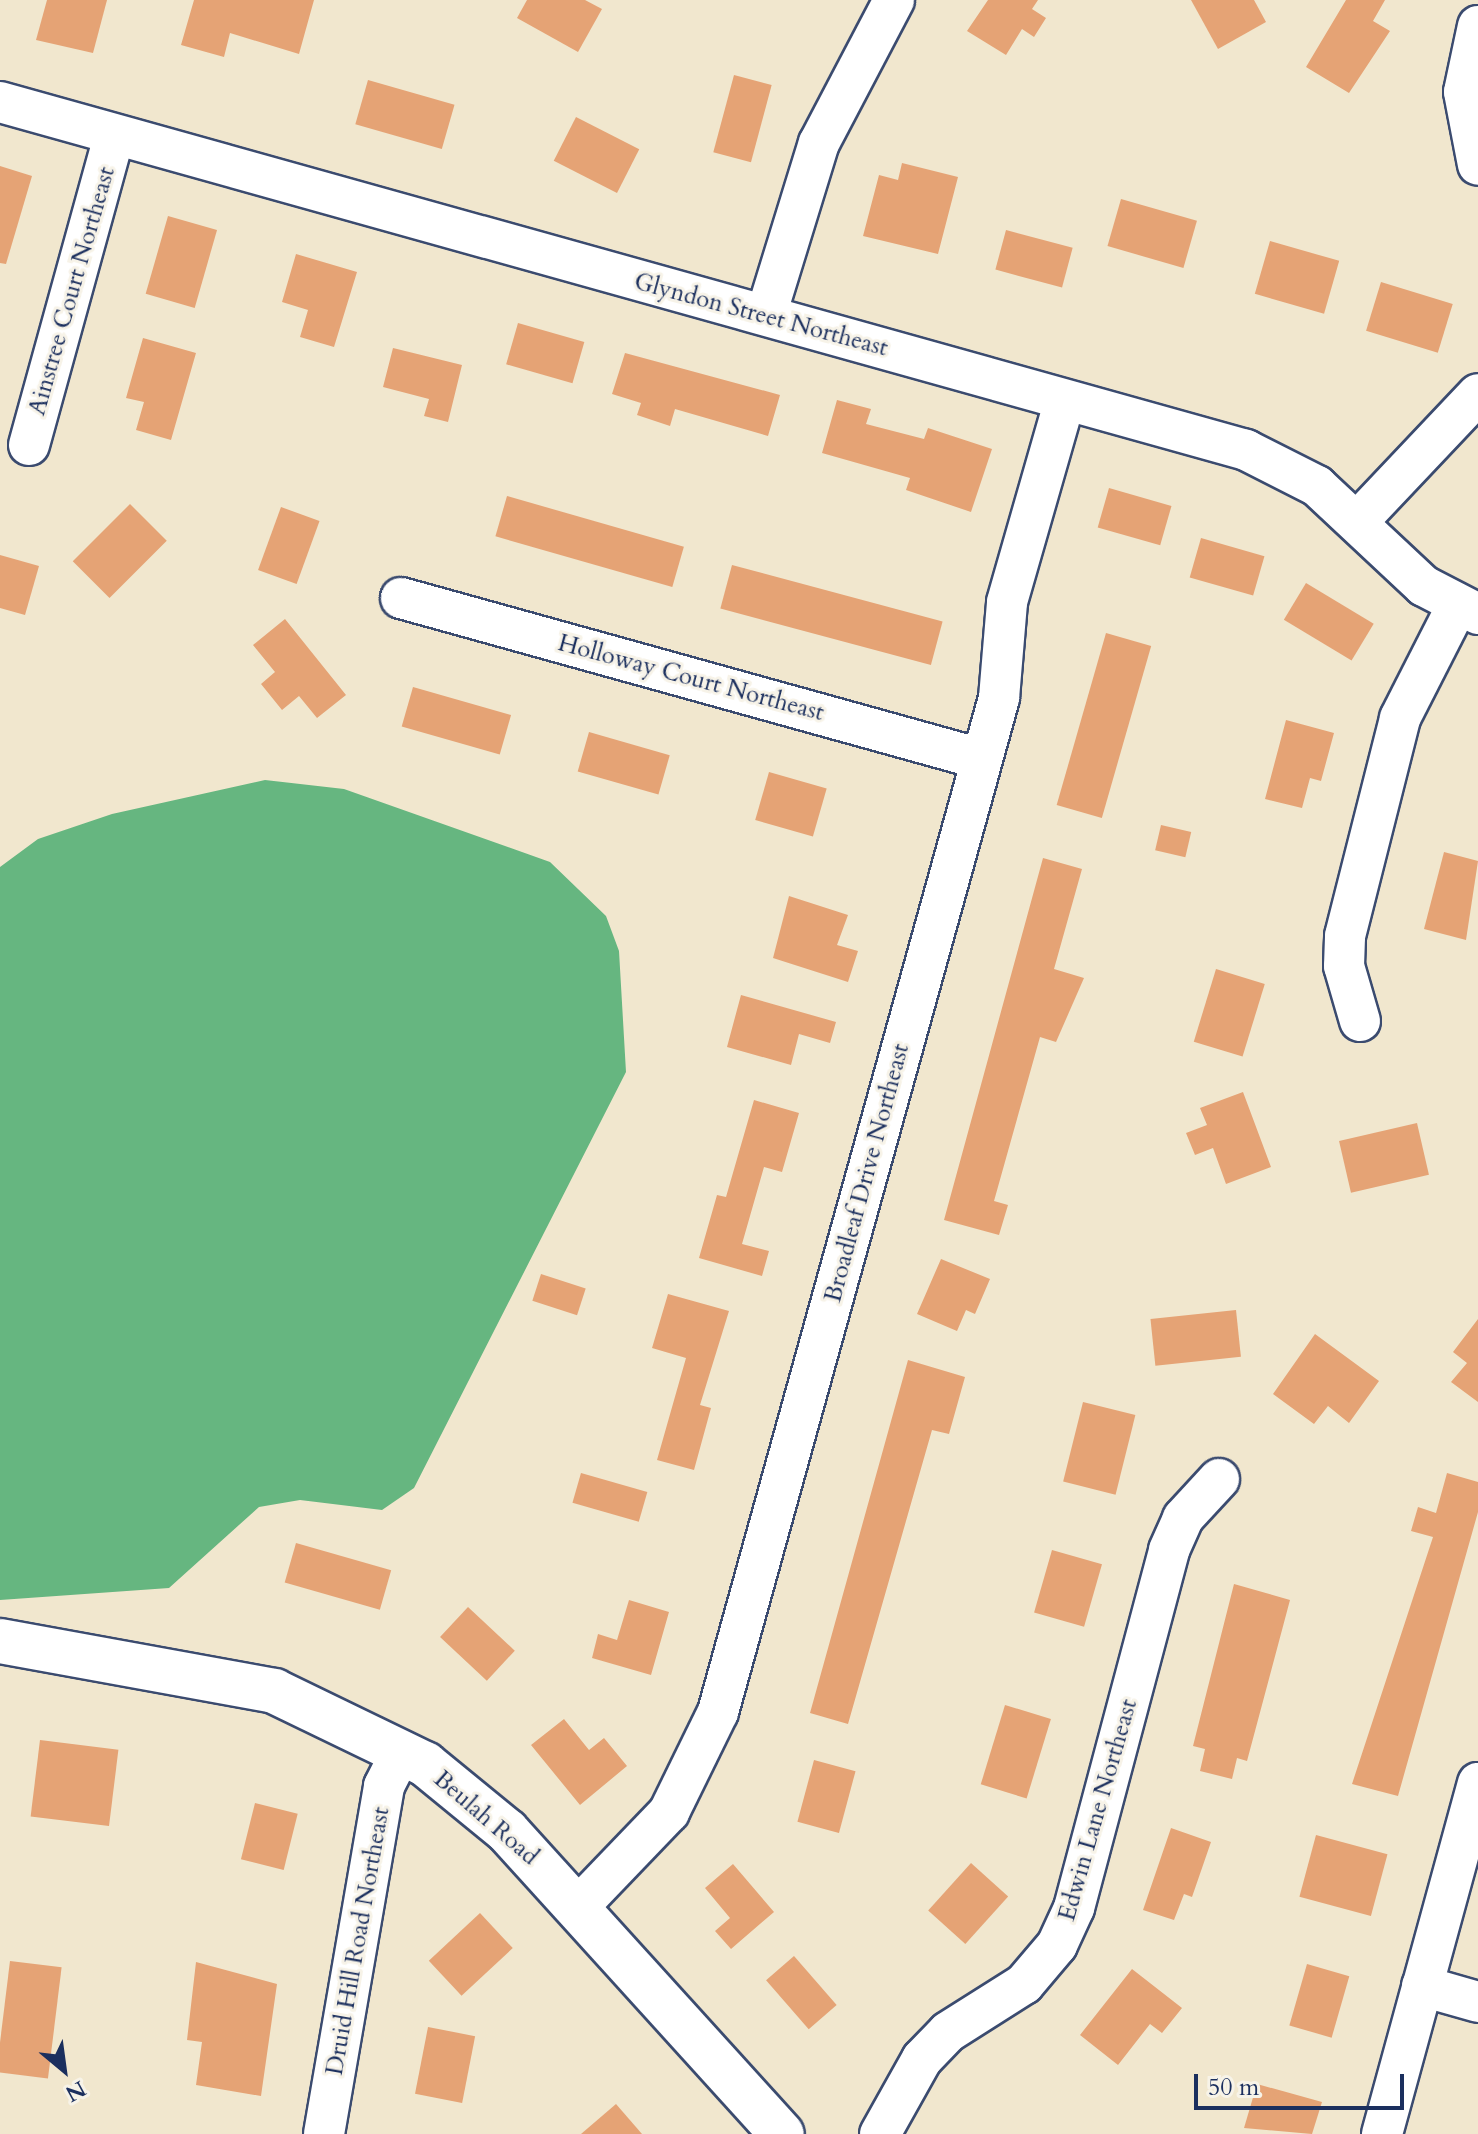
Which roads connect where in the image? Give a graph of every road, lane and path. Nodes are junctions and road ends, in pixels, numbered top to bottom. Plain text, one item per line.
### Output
1 (894, 0) edge
2 (1478, 26) edge
3 (0, 102) edge
4 (114, 137) junction
5 (1478, 165) edge
6 (766, 315) junction
7 (1478, 394) edge
8 (1065, 400) junction
9 (29, 445) dead end
10 (1359, 520) junction
11 (401, 598) dead end
12 (1467, 610) edge
13 (981, 759) junction
14 (1360, 1021) dead end
15 (1219, 1479) dead end
16 (0, 1641) edge
17 (402, 1751) junction
18 (1478, 1783) edge
19 (579, 1906) junction
20 (1422, 1986) junction
21 (1478, 2002) edge
22 (324, 2134) edge
23 (782, 2134) edge
24 (880, 2134) edge
25 (1382, 2134) edge

1 - 6 street
2 - 5 street
3 - 4 street, Glyndon Street Northeast
4 - 6 street, Glyndon Street Northeast
4 - 9 street, Ainstree Court Northeast
6 - 8 street, Glyndon Street Northeast
7 - 10 street
8 - 10 street, Glyndon Street Northeast
8 - 13 street, Broadleaf Drive Northeast
10 - 12 street, Glyndon Street Northeast
11 - 13 street, Holloway Court Northeast
12 - 14 street
13 - 19 street, Broadleaf Drive Northeast
15 - 24 street, Edwin Lane Northeast
16 - 17 main road, Beulah Road
17 - 19 main road, Beulah Road
17 - 22 street, Druid Hill Road Northeast
18 - 20 street
19 - 23 main road, Beulah Road
20 - 21 street
20 - 25 street

